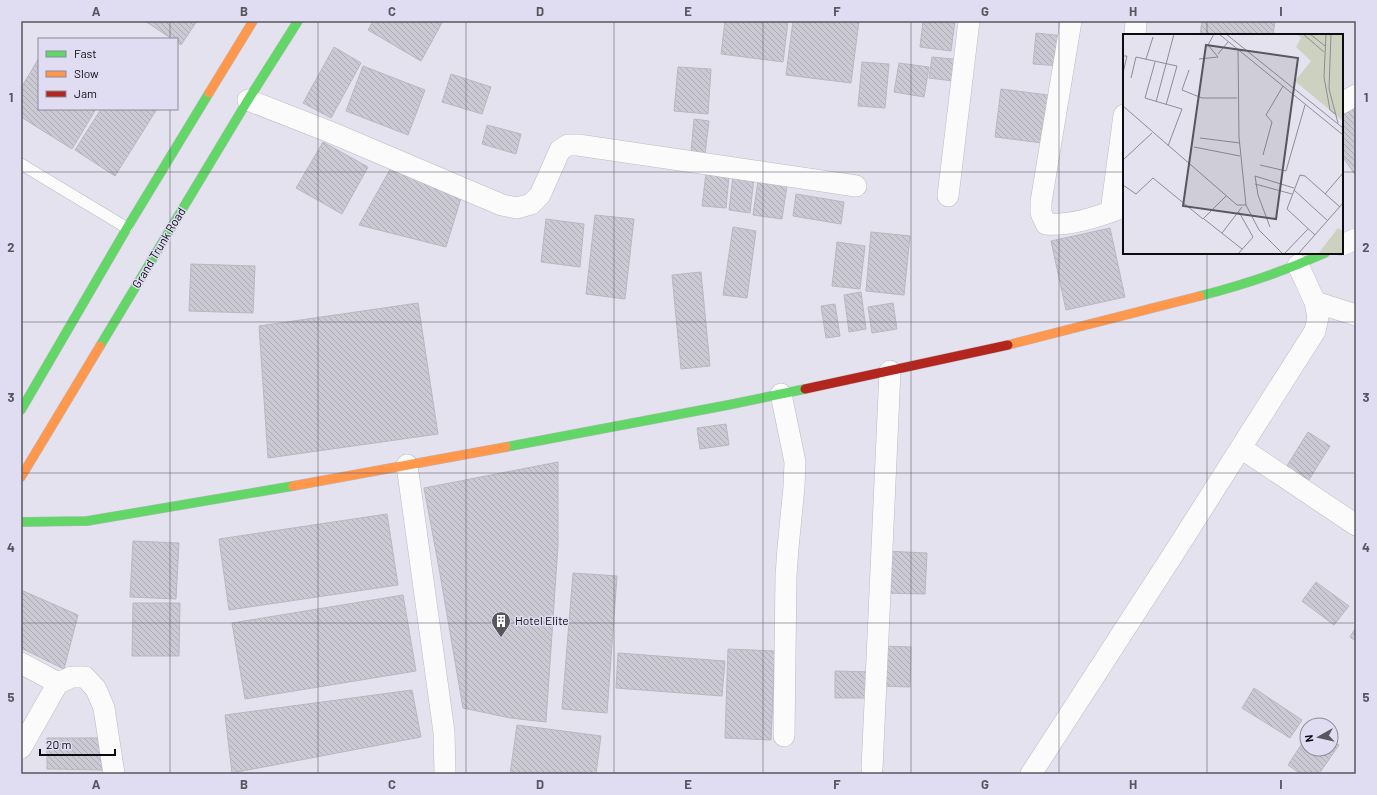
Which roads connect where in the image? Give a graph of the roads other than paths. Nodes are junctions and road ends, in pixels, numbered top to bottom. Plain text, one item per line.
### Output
1 (253, 21) edge
2 (298, 21) edge
3 (969, 21) edge
4 (1071, 21) edge
5 (1136, 21) edge
6 (1134, 34) edge
7 (1356, 95) edge
8 (248, 100) junction
9 (1343, 102) edge
10 (1123, 131) edge
11 (21, 164) edge
12 (856, 186) dead end
13 (948, 196) dead end
14 (1118, 209) edge
15 (127, 228) junction
16 (1356, 239) edge
17 (1343, 245) edge
18 (1323, 254) edge
19 (1298, 265) junction
20 (1315, 302) junction
21 (1356, 316) edge
22 (890, 371) junction
23 (781, 394) junction
24 (21, 410) edge
25 (1242, 448) junction
26 (407, 465) junction
27 (21, 476) edge
28 (21, 522) edge
29 (1356, 525) edge
30 (21, 663) edge
31 (58, 683) junction
32 (784, 736) dead end
33 (21, 748) edge
34 (872, 769) dead end
35 (114, 774) edge
36 (445, 774) edge
37 (1031, 774) edge

1 - 15 main road
2 - 8 main road, Grand Trunk Road
3 - 13 street
4 - 14 street
5 - 6 street
7 - 9 street
8 - 12 street
8 - 27 main road, Grand Trunk Road
10 - 14 street
11 - 15 lane
15 - 24 main road
16 - 17 street
18 - 19 main road
19 - 20 street
19 - 22 main road
20 - 21 street
20 - 25 street
22 - 23 main road
22 - 34 street
23 - 26 main road
23 - 32 street
25 - 29 street
25 - 37 street
26 - 28 main road
26 - 36 street
30 - 31 street
31 - 33 street
31 - 35 street

